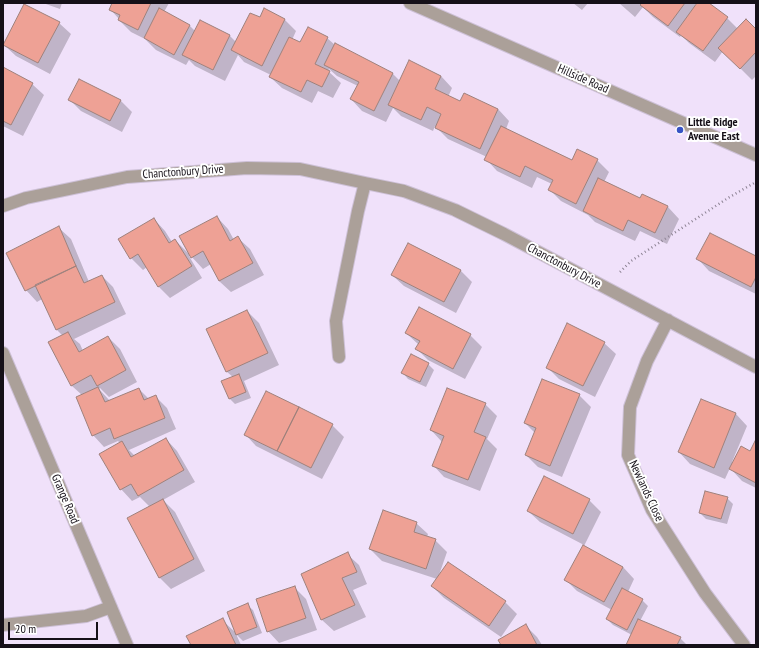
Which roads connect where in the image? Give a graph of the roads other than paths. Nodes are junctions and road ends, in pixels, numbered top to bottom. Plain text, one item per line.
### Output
1 (410, 3) edge
2 (756, 155) edge
3 (365, 183) junction
4 (3, 206) edge
5 (668, 320) junction
6 (3, 353) edge
7 (339, 356) dead end
8 (756, 367) edge
9 (111, 608) junction
10 (3, 625) edge
11 (127, 645) edge
12 (744, 645) edge

1 - 2 street, Hillside Road
3 - 4 street, Chanctonbury Drive
3 - 5 street, Chanctonbury Drive
3 - 7 street
5 - 8 street, Chanctonbury Drive
5 - 12 street, Newlands Close
6 - 9 street, Grange Road
9 - 10 street
9 - 11 street, Grange Road

